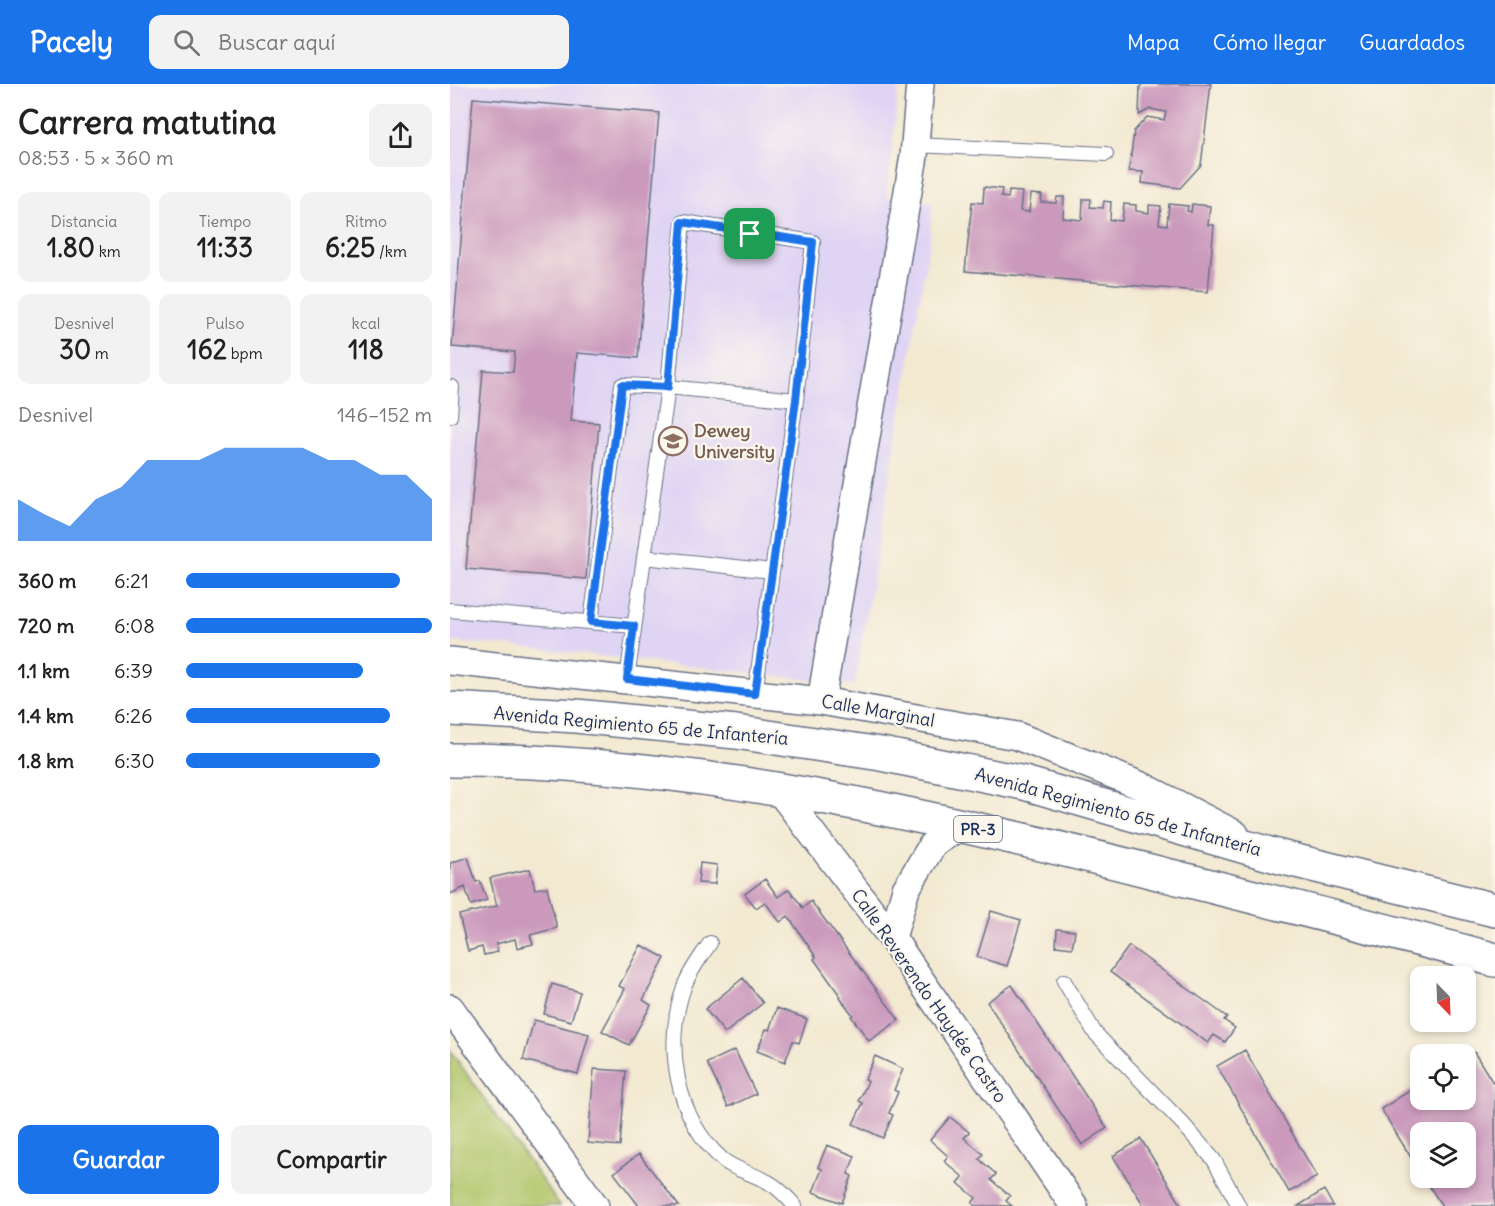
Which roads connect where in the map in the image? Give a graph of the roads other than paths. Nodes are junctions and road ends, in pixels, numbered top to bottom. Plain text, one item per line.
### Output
1 (920, 84) edge
2 (915, 145) junction
3 (1106, 154) dead end
4 (452, 387) dead end
5 (668, 387) junction
6 (796, 400) junction
7 (450, 416) edge
8 (644, 557) junction
9 (772, 571) junction
10 (450, 610) edge
11 (591, 622) junction
12 (634, 626) junction
13 (450, 661) edge
14 (627, 679) junction
15 (755, 694) junction
16 (821, 701) junction
17 (450, 709) edge
18 (450, 760) edge
19 (778, 789) junction
20 (962, 825) junction
21 (1280, 857) junction
22 (1495, 910) edge
23 (892, 938) junction
24 (710, 943) dead end
25 (1495, 960) edge
26 (1064, 981) dead end
27 (450, 1008) edge
28 (595, 1206) edge
29 (795, 1206) edge
30 (1074, 1206) edge
31 (1239, 1206) edge

1 - 2 street
2 - 3 lane
2 - 16 street
4 - 7 lane
5 - 6 lane
5 - 6 lane
5 - 8 lane
5 - 11 lane
6 - 9 lane
8 - 9 lane
8 - 12 lane
9 - 15 lane
10 - 11 lane
11 - 12 lane
12 - 14 lane
13 - 14 street, Calle Marginal
14 - 15 street, Calle Marginal
15 - 16 street, Calle Marginal
16 - 21 street, Calle Marginal
17 - 21 main road, Avenida Regimiento 65 de Infantería
18 - 19 main road, PR-3
19 - 20 main road, PR-3
19 - 23 street, Calle Reverendo Haydée Castro
20 - 23 street
20 - 25 main road, PR-3
21 - 22 main road, Avenida Regimiento 65 de Infantería
23 - 30 street, Calle Reverendo Haydée Castro
24 - 29 lane
26 - 31 lane
27 - 28 street

